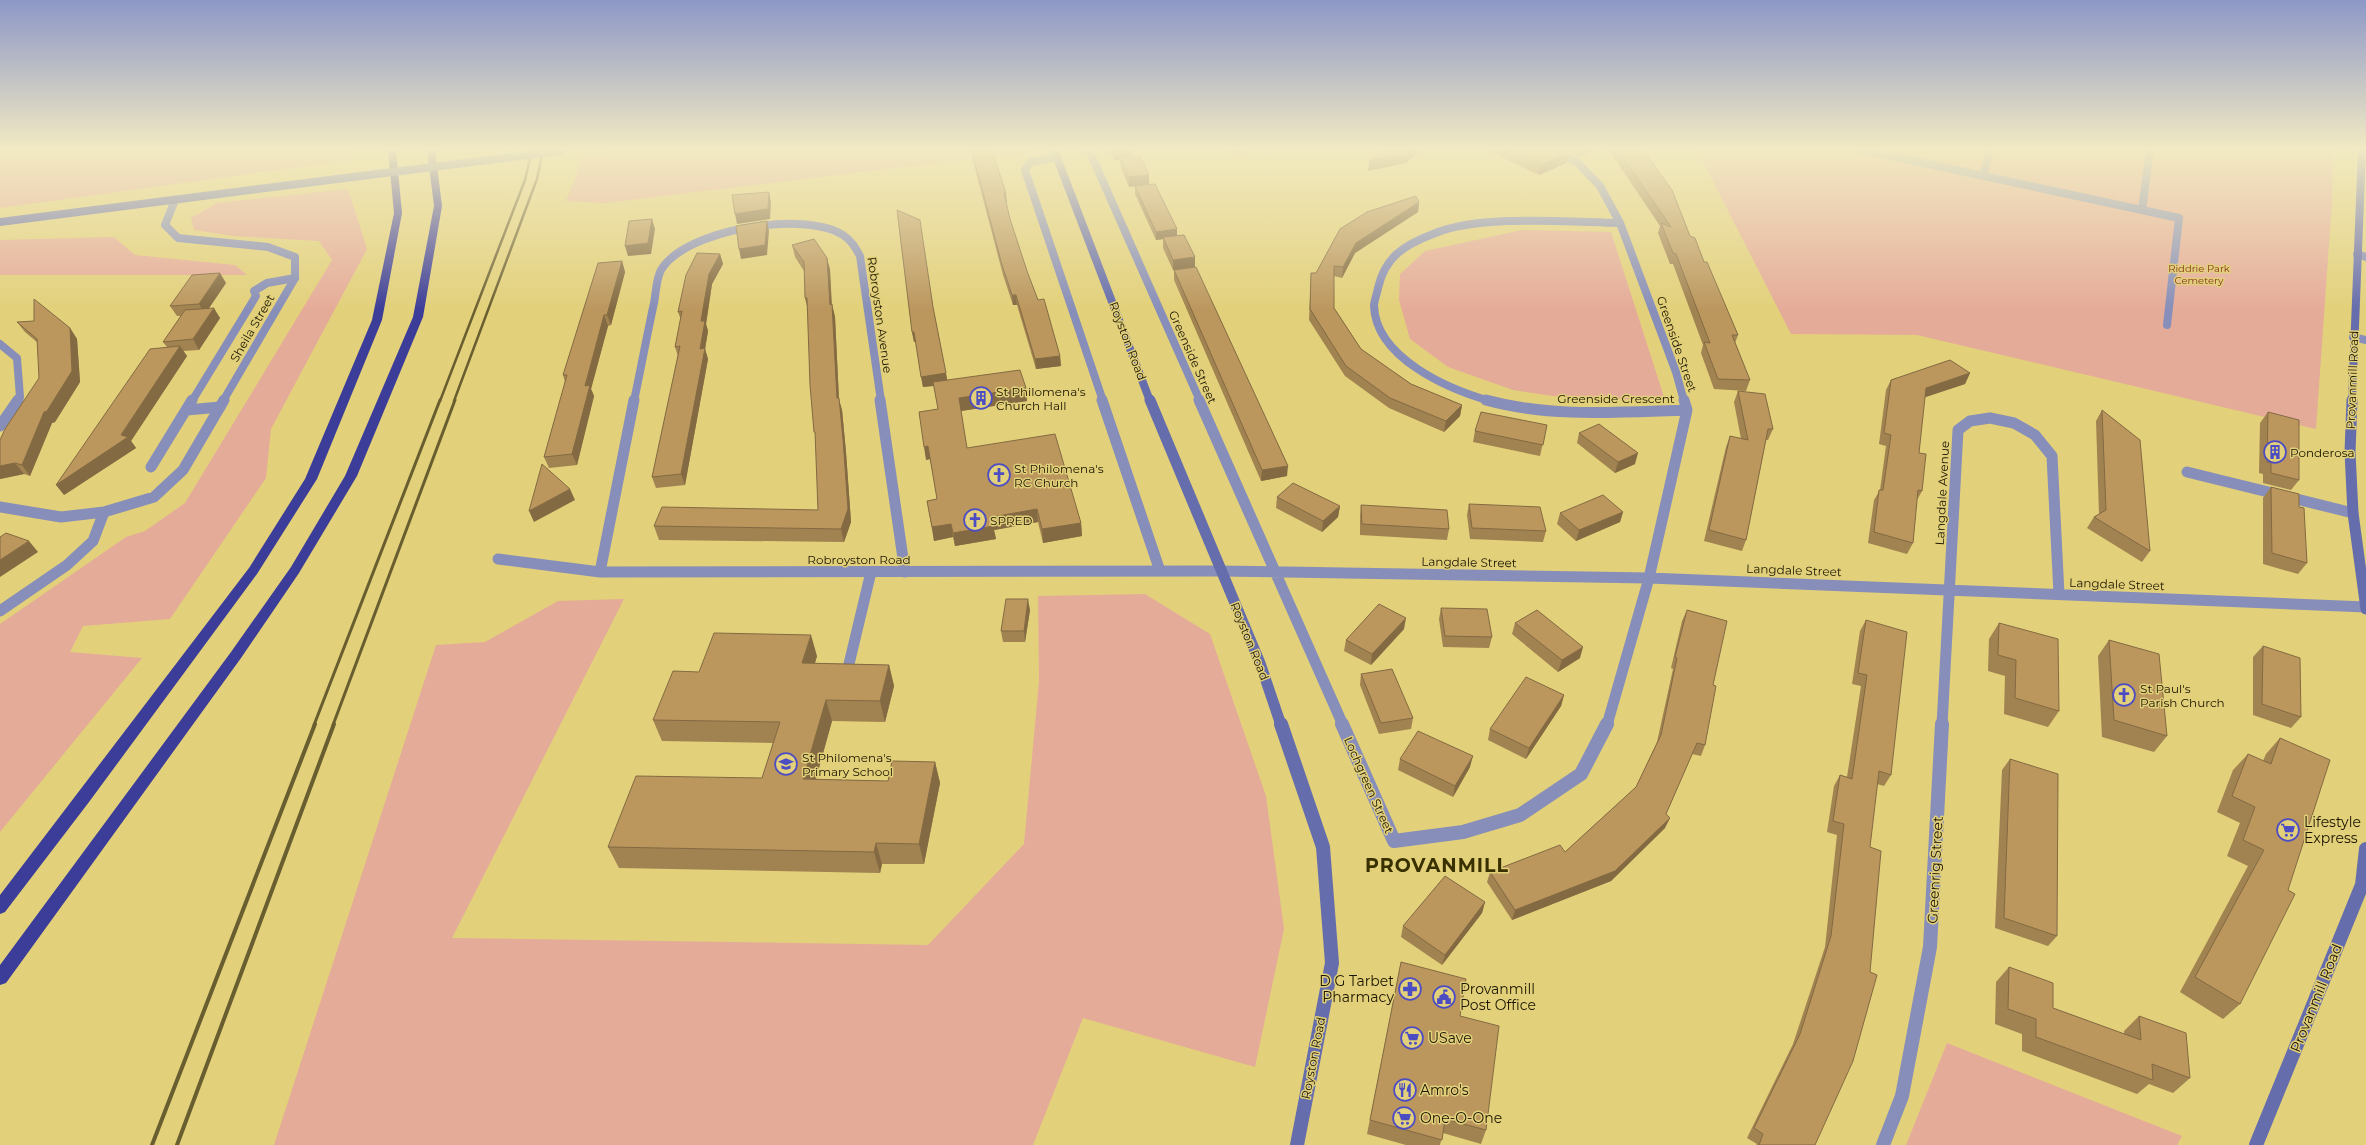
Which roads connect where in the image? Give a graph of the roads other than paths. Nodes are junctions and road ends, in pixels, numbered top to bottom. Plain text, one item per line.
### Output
1 (149, 203) edge
2 (174, 203) edge
3 (397, 203) edge
4 (438, 203) edge
5 (1036, 203) edge
6 (1075, 203) edge
7 (1112, 203) edge
8 (1609, 203) edge
9 (2111, 203) edge
10 (2143, 203) edge
11 (2363, 203) edge
12 (2142, 210) junction
13 (0, 222) edge
14 (1620, 223) junction
15 (2362, 256) edge
16 (296, 278) junction
17 (2167, 325) dead end
18 (2353, 337) junction
19 (2366, 340) edge
20 (0, 344) edge
21 (220, 407) junction
22 (186, 410) junction
23 (1687, 410) junction
24 (0, 426) edge
25 (152, 467) dead end
26 (2187, 472) dead end
27 (0, 507) edge
28 (104, 512) junction
29 (2353, 513) junction
30 (498, 559) dead end
31 (1160, 571) junction
32 (1220, 571) junction
33 (600, 572) junction
34 (871, 572) junction
35 (905, 572) junction
36 (1275, 573) junction
37 (1649, 578) junction
38 (1951, 590) junction
39 (2059, 594) junction
40 (2366, 608) edge
41 (0, 611) edge
42 (849, 664) edge
43 (2366, 849) edge
44 (0, 907) edge
45 (0, 978) edge
46 (1297, 1145) edge
47 (1883, 1145) edge
48 (2256, 1145) edge

1 - 13 main road
2 - 16 street
3 - 44 highway
4 - 45 highway
5 - 31 street, Royston Road
6 - 32 main road, Royston Road
7 - 36 street, Greenside Street
8 - 14 street, Greenside Street
9 - 12 street
10 - 12 street
11 - 15 main road, Provanmill Road
12 - 17 street
14 - 23 street, Greenside Street
14 - 23 street, Greenside Crescent
15 - 18 main road, Provanmill Road
16 - 21 street, Sheila Street
16 - 22 street
18 - 19 street
18 - 29 main road, Provanmill Road
20 - 24 street
21 - 22 street
21 - 28 street, Sheila Street
22 - 25 street
23 - 37 street, Greenside Street
26 - 29 street
27 - 28 street
28 - 41 street
29 - 40 main road, Provanmill Road
30 - 33 street, Robroyston Road
31 - 32 street, Robroyston Road
31 - 35 street, Robroyston Road
32 - 36 street, Langdale Street
32 - 46 main road, Royston Road
33 - 34 street, Robroyston Road
33 - 35 street, Robroyston Avenue
34 - 35 street, Robroyston Road
34 - 42 street
36 - 37 street, Langdale Street
36 - 37 street, Lochgreen Street
37 - 38 street, Langdale Street
38 - 39 street, Langdale Street
38 - 39 street, Langdale Avenue
38 - 47 street, Greenrig Street
39 - 40 street, Langdale Street
43 - 48 main road, Provanmill Road

